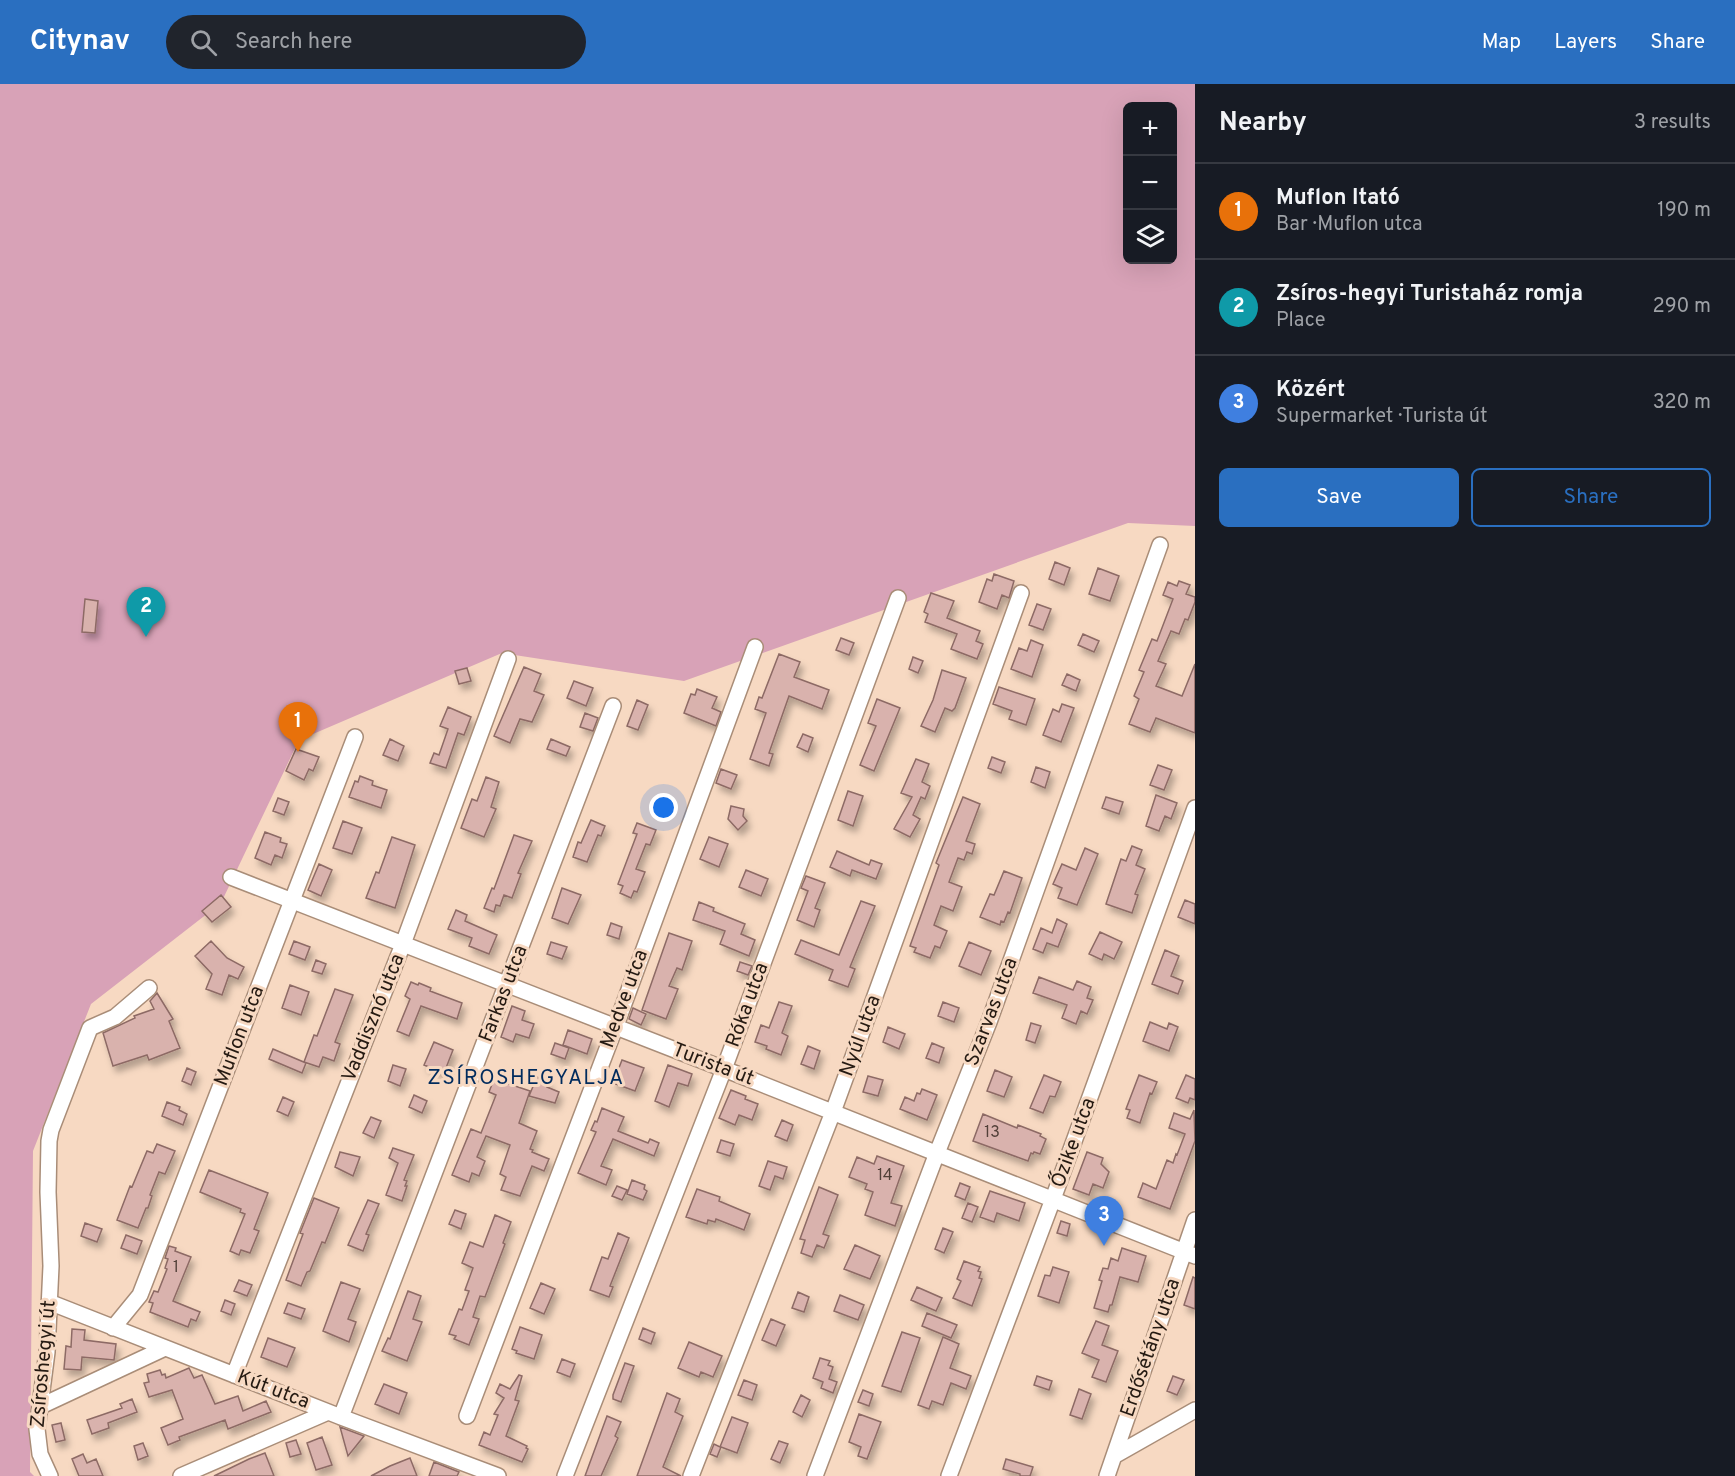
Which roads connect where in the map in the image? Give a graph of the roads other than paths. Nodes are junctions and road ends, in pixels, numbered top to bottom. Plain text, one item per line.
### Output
1 (1160, 545) dead end
2 (1021, 593) dead end
3 (898, 598) dead end
4 (755, 648) dead end
5 (507, 659) dead end
6 (613, 706) dead end
7 (355, 737) dead end
8 (1195, 808) edge
9 (231, 878) dead end
10 (293, 902) junction
11 (403, 944) junction
12 (507, 986) junction
13 (149, 988) dead end
14 (615, 1028) junction
15 (724, 1069) junction
16 (833, 1112) junction
17 (937, 1153) junction
18 (1053, 1199) junction
19 (1195, 1220) edge
20 (1189, 1253) edge
21 (49, 1302) junction
22 (113, 1328) junction
23 (165, 1348) junction
24 (234, 1375) junction
25 (41, 1406) junction
26 (1195, 1410) edge
27 (334, 1414) junction
28 (467, 1416) dead end
29 (1114, 1456) junction
30 (50, 1476) edge
31 (181, 1476) edge
32 (498, 1476) edge
33 (566, 1476) edge
34 (691, 1476) edge
35 (815, 1476) edge
36 (949, 1476) edge
37 (1107, 1476) edge

1 - 17 street, Szarvas utca
2 - 16 street, Nyúl utca
3 - 15 street, Róka utca
4 - 14 street, Medve utca
5 - 11 street, Vaddisznó utca
6 - 12 street, Farkas utca
7 - 10 street, Muflon utca
8 - 18 street, Őzike utca
9 - 10 street, Turista út
10 - 11 street, Turista út
10 - 22 street, Muflon utca
11 - 12 street, Turista út
11 - 24 street, Vaddisznó utca
12 - 14 street, Turista út
12 - 27 street, Farkas utca
13 - 21 street, Zsíroshegyi út
14 - 15 street, Turista út
14 - 28 street, Medve utca
15 - 16 street, Turista út
15 - 33 street, Róka utca
16 - 17 street, Turista út
16 - 34 street, Nyúl utca
17 - 18 street, Turista út
17 - 35 street, Szarvas utca
18 - 20 street, Turista út
18 - 36 street, Őzike utca
19 - 20 street, Erdősétány utca
20 - 29 street, Erdősétány utca
21 - 22 street, Kút utca
21 - 25 street, Zsíroshegyi út
22 - 23 street, Kút utca
23 - 24 street, Kút utca
23 - 25 street
24 - 27 street, Kút utca
25 - 30 street, Zsíroshegyi út
26 - 29 street
27 - 31 street
27 - 32 street, Kút utca
29 - 37 street, Erdősétány utca

